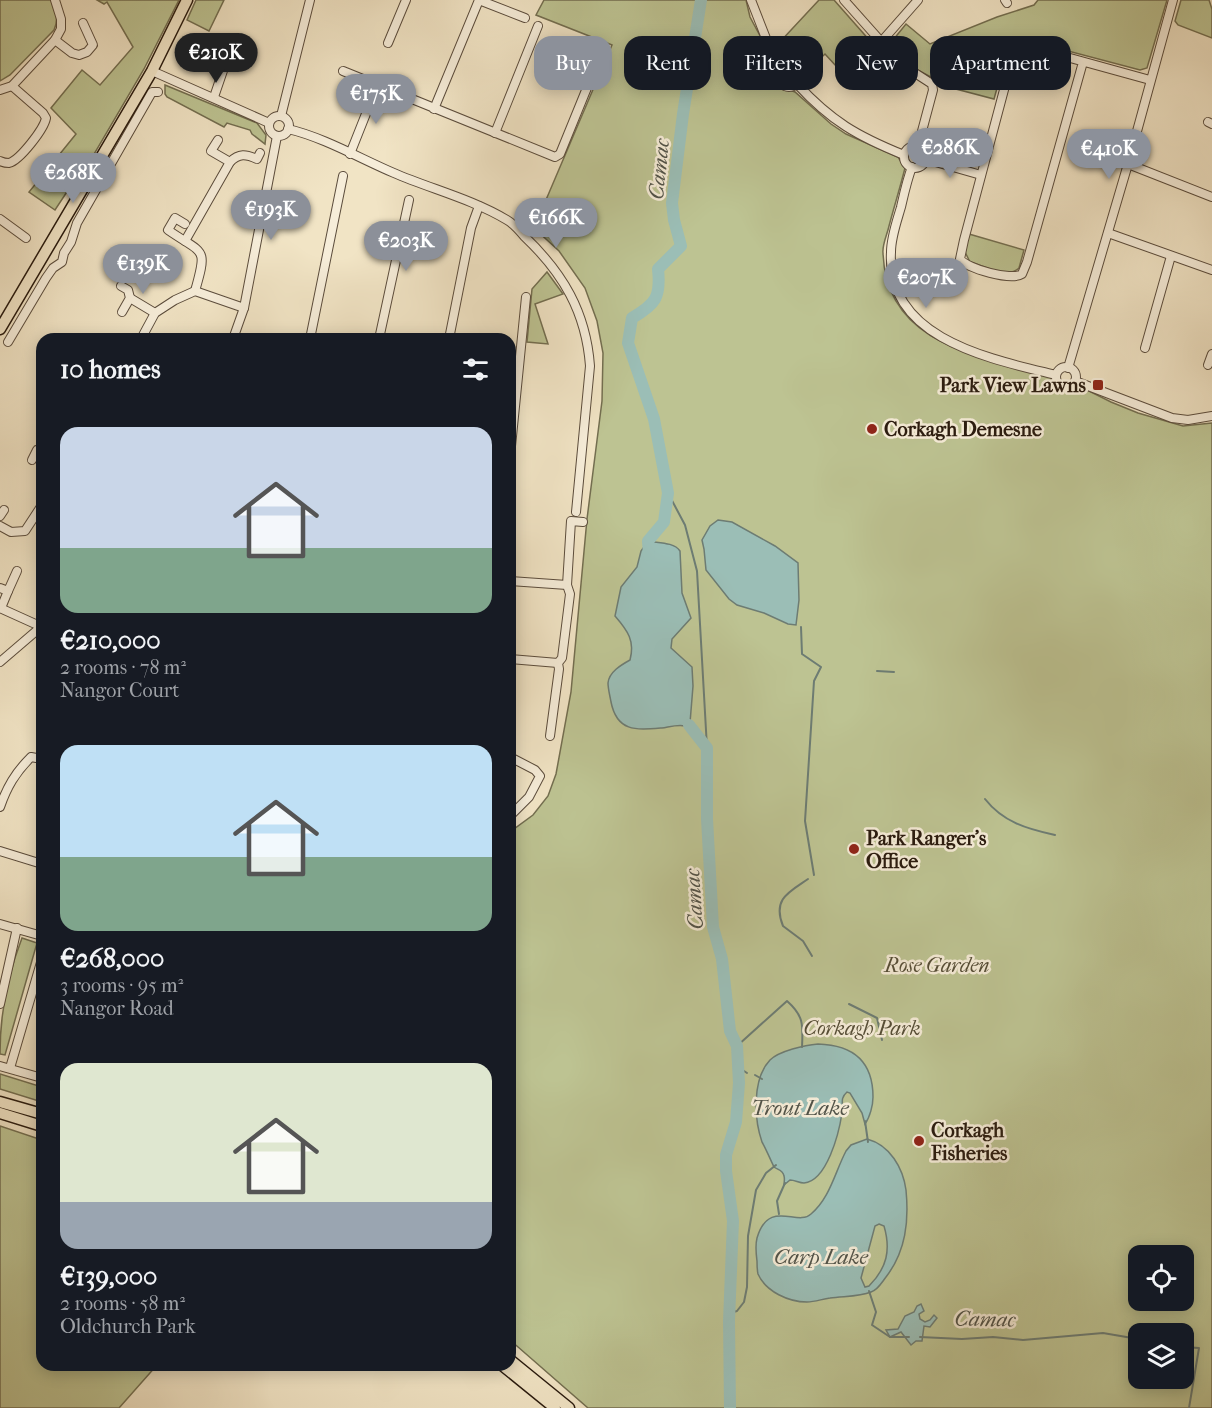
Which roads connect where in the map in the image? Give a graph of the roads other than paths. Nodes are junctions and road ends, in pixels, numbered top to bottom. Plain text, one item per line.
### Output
1 (55, 0) edge
2 (188, 0) edge
3 (310, 0) edge
4 (406, 0) edge
5 (479, 0) edge
6 (751, 0) edge
7 (844, 0) edge
8 (918, 0) edge
9 (1173, 0) edge
10 (525, 18) dead end
11 (83, 23) dead end
12 (538, 26) dead end
13 (765, 36) edge
14 (876, 36) edge
15 (886, 36) edge
16 (55, 40) junction
17 (388, 43) dead end
18 (202, 55) dead end
19 (1083, 62) junction
20 (152, 71) junction
21 (344, 71) dead end
22 (918, 76) edge
23 (1150, 80) junction
24 (12, 86) junction
25 (377, 86) junction
26 (0, 90) edge
27 (586, 90) edge
28 (802, 90) edge
29 (158, 92) dead end
30 (214, 97) junction
31 (434, 109) junction
32 (281, 116) junction
33 (269, 123) junction
34 (288, 129) junction
35 (495, 133) junction
36 (277, 136) junction
37 (218, 140) dead end
38 (918, 146) junction
39 (260, 153) dead end
40 (350, 154) junction
41 (904, 155) junction
42 (925, 159) junction
43 (0, 161) edge
44 (230, 162) junction
45 (1128, 164) junction
46 (912, 167) junction
47 (981, 175) junction
48 (342, 176) dead end
49 (1212, 197) edge
50 (408, 200) dead end
51 (479, 207) junction
52 (0, 219) edge
53 (185, 224) dead end
54 (1108, 233) junction
55 (26, 238) dead end
56 (185, 241) junction
57 (50, 244) junction
58 (64, 254) junction
59 (1171, 256) junction
60 (1212, 270) edge
61 (121, 286) dead end
62 (195, 291) junction
63 (526, 297) dead end
64 (130, 298) junction
65 (244, 308) junction
66 (122, 312) dead end
67 (155, 313) junction
68 (0, 329) edge
69 (144, 333) edge
70 (234, 333) edge
71 (311, 333) edge
72 (380, 333) edge
73 (450, 333) edge
74 (8, 342) dead end
75 (1145, 348) dead end
76 (1212, 354) edge
77 (1208, 365) dead end
78 (1068, 368) junction
79 (1056, 375) junction
80 (1075, 381) junction
81 (516, 396) edge
82 (1212, 417) edge
83 (36, 453) edge
84 (32, 460) dead end
85 (576, 512) dead end
86 (36, 514) edge
87 (583, 522) dead end
88 (0, 526) edge
89 (17, 571) dead end
90 (516, 581) edge
91 (567, 585) junction
92 (4, 589) edge
93 (1, 608) edge
94 (36, 624) edge
95 (36, 632) edge
96 (516, 660) edge
97 (0, 662) edge
98 (558, 663) junction
99 (550, 736) dead end
100 (36, 758) edge
101 (516, 760) edge
102 (0, 807) edge
103 (516, 810) edge
104 (0, 851) edge
105 (36, 862) edge
106 (0, 924) edge
107 (16, 928) junction
108 (36, 934) edge
109 (36, 979) edge
110 (0, 1004) edge
111 (0, 1066) edge
112 (10, 1068) junction
113 (36, 1076) edge
114 (0, 1102) edge
115 (36, 1112) edge
116 (0, 1113) edge
117 (36, 1124) edge
118 (516, 1365) edge
119 (509, 1371) edge
120 (555, 1408) edge
121 (569, 1408) edge

1 - 16 street
2 - 20 main road
3 - 32 street
4 - 17 street
5 - 10 street
5 - 31 street
6 - 13 street
7 - 14 street
8 - 15 street
9 - 23 street
11 - 16 street
12 - 35 street
16 - 24 street
18 - 30 street
19 - 23 street
19 - 47 street
19 - 47 street
20 - 30 street
20 - 57 main road
21 - 25 street
22 - 38 street
23 - 45 street
24 - 26 street
24 - 43 street
25 - 31 street
25 - 40 street
27 - 35 street
28 - 41 street
29 - 58 street
30 - 33 street
31 - 35 street
32 - 33 street
32 - 34 street
33 - 36 street
34 - 36 street
34 - 40 street
36 - 65 street
37 - 44 street
38 - 41 street
38 - 42 street
39 - 44 street
40 - 51 street
41 - 46 street
42 - 46 street
42 - 47 street
44 - 56 street
45 - 49 street
45 - 54 street
46 - 79 street
48 - 71 street
50 - 72 street
51 - 73 street
51 - 85 street
52 - 55 street
53 - 56 street
54 - 59 street
54 - 78 street
56 - 62 street
57 - 58 street
57 - 68 main road
58 - 74 street
59 - 60 street
59 - 75 street
61 - 64 street
62 - 65 street
62 - 67 street
63 - 81 street
64 - 66 street
64 - 67 street
65 - 70 street
67 - 69 street
76 - 77 street
78 - 79 street
78 - 80 street
79 - 80 street
80 - 82 street
83 - 84 street
86 - 88 street
87 - 91 street
89 - 92 street
90 - 91 street
91 - 98 street
92 - 93 street
93 - 94 street
95 - 97 street
96 - 98 street
98 - 99 street
100 - 102 street
101 - 103 street
104 - 105 street
106 - 107 street
107 - 108 street
107 - 110 street
109 - 112 street
111 - 112 street
112 - 113 street
114 - 115 main road
116 - 117 main road
118 - 121 main road
119 - 120 main road

